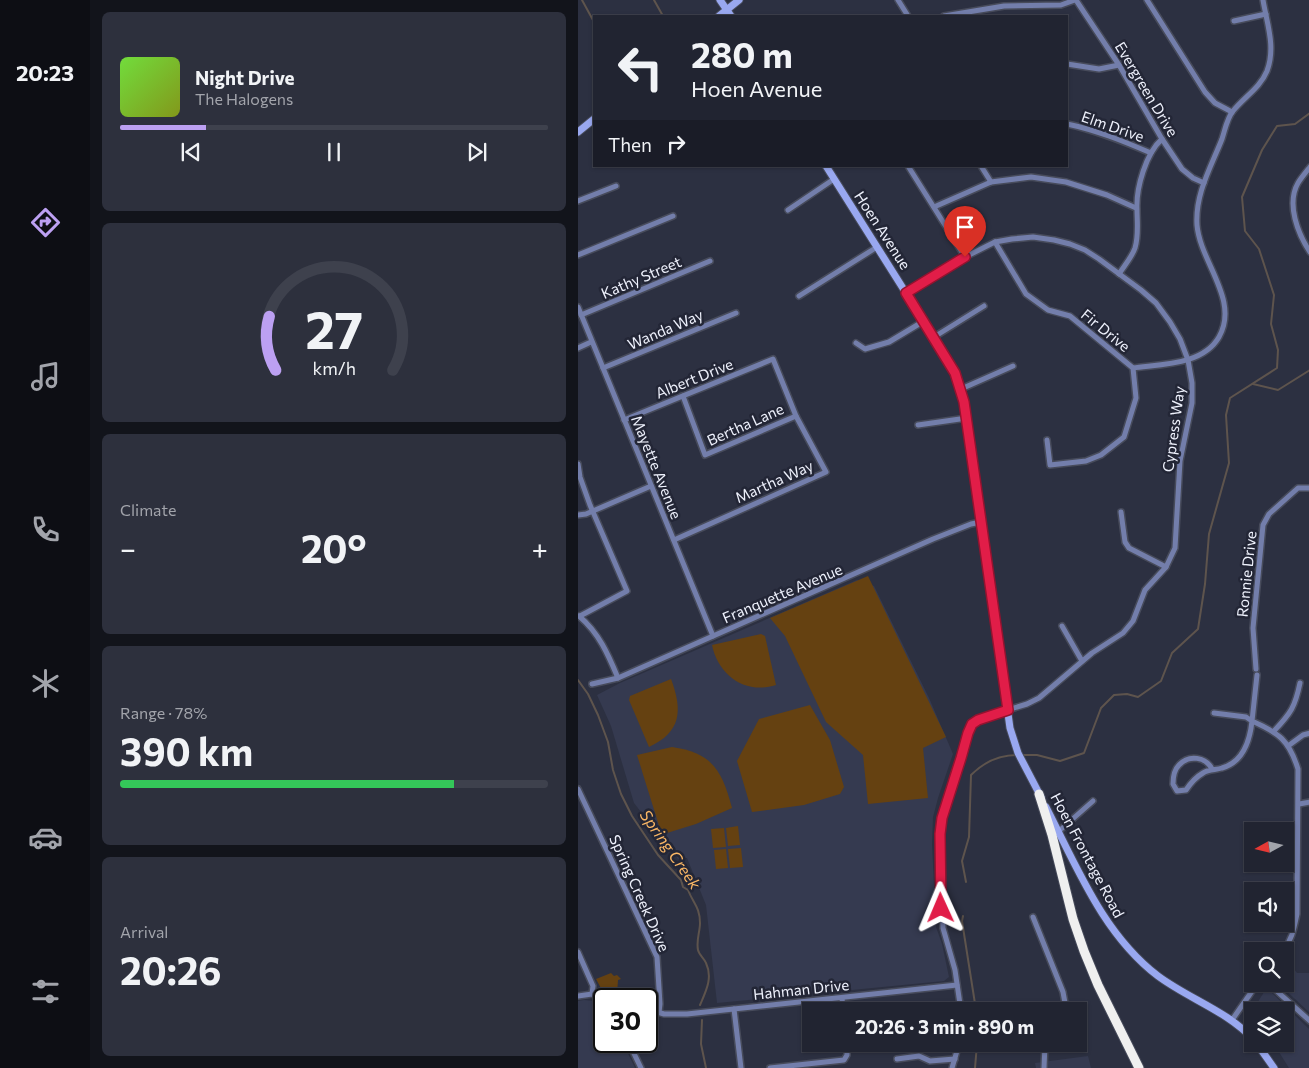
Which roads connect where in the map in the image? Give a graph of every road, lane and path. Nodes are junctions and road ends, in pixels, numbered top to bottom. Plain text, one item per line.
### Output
1 (720, 0) edge
2 (739, 0) edge
3 (898, 0) edge
4 (1075, 0) edge
5 (1147, 0) edge
6 (1263, 0) edge
7 (729, 13) edge
8 (1266, 14) junction
9 (907, 15) edge
10 (950, 15) edge
11 (1234, 21) dead end
12 (1068, 64) edge
13 (1119, 65) junction
14 (1232, 112) junction
15 (593, 120) edge
16 (1068, 124) edge
17 (578, 132) edge
18 (1162, 138) junction
19 (1151, 153) junction
20 (827, 167) edge
21 (909, 167) edge
22 (982, 167) edge
23 (1310, 167) edge
24 (834, 179) junction
25 (990, 182) junction
26 (1204, 183) junction
27 (616, 186) dead end
28 (578, 201) edge
29 (934, 207) junction
30 (1136, 208) junction
31 (788, 210) dead end
32 (673, 216) dead end
33 (995, 242) junction
34 (876, 247) junction
35 (1310, 252) edge
36 (578, 255) edge
37 (965, 257) junction
38 (710, 261) dead end
39 (1119, 274) junction
40 (906, 293) junction
41 (799, 296) dead end
42 (984, 306) dead end
43 (578, 307) edge
44 (736, 313) dead end
45 (581, 315) junction
46 (924, 321) junction
47 (934, 338) junction
48 (591, 342) junction
49 (856, 343) dead end
50 (578, 348) edge
51 (773, 360) joint
52 (1188, 360) junction
53 (1013, 366) dead end
54 (603, 368) junction
55 (1134, 368) junction
56 (961, 389) junction
57 (683, 396) junction
58 (796, 416) junction
59 (967, 418) junction
60 (624, 420) junction
61 (918, 425) dead end
62 (1047, 440) dead end
63 (578, 464) edge
64 (651, 486) junction
65 (1310, 488) edge
66 (593, 511) junction
67 (1121, 512) dead end
68 (578, 515) edge
69 (981, 522) junction
70 (674, 540) junction
71 (1166, 567) junction
72 (579, 616) edge
73 (1062, 626) dead end
74 (713, 636) junction
75 (1082, 661) junction
76 (618, 678) junction
77 (1300, 683) dead end
78 (592, 684) dead end
79 (1008, 710) junction
80 (1214, 713) dead end
81 (1252, 721) junction
82 (1274, 731) junction
83 (1310, 733) edge
84 (1288, 746) junction
85 (1212, 769) junction
86 (578, 789) edge
87 (1039, 794) junction
88 (1093, 801) dead end
89 (1310, 802) edge
90 (1299, 804) junction
91 (1059, 831) junction
92 (1033, 917) dead end
93 (1289, 942) edge
94 (578, 952) edge
95 (957, 985) junction
96 (1251, 992) edge
97 (1278, 992) edge
98 (592, 994) joint
99 (578, 996) edge
100 (842, 998) junction
101 (842, 1002) edge
102 (960, 1002) edge
103 (1064, 1002) edge
104 (734, 1009) junction
105 (659, 1012) joint
106 (1232, 1020) junction
107 (1310, 1021) edge
108 (1244, 1031) edge
109 (848, 1052) edge
110 (957, 1052) edge
111 (1045, 1052) edge
112 (1263, 1052) edge
113 (634, 1053) edge
114 (955, 1058) junction
115 (897, 1059) dead end
116 (642, 1068) edge
117 (741, 1068) edge
118 (770, 1068) edge
119 (952, 1068) edge
120 (1044, 1068) edge
121 (1139, 1068) edge
122 (1274, 1068) edge

1 - 7 street
2 - 7 street
3 - 9 street
4 - 10 street
4 - 13 street, Evergreen Drive
5 - 14 street
6 - 8 street
8 - 11 street
8 - 14 street
12 - 13 street
13 - 18 street, Evergreen Drive
14 - 26 street
15 - 17 street
16 - 19 street, Elm Drive
18 - 19 street
18 - 26 street, Evergreen Drive
19 - 30 street
20 - 24 street, Hoen Avenue
21 - 29 street
22 - 25 street
23 - 35 street
24 - 31 street
24 - 34 street, Hoen Avenue
25 - 29 street
25 - 30 street
26 - 52 street
27 - 28 street
29 - 37 street
30 - 39 street
32 - 36 street
33 - 37 street, Cypress Way
33 - 39 street, Cypress Way
33 - 55 street, Fir Drive
34 - 40 street, Hoen Avenue
34 - 41 street
37 - 40 street, Cypress Way
38 - 45 street, Kathy Street
39 - 52 street, Cypress Way
40 - 46 street, Hoen Avenue
42 - 47 street
43 - 45 street, Mayette Avenue
44 - 54 street, Wanda Way
45 - 48 street, Mayette Avenue
46 - 47 street, Hoen Avenue
46 - 49 street
47 - 56 street, Hoen Avenue
48 - 50 street
48 - 54 street, Mayette Avenue
51 - 57 street, Albert Drive
51 - 58 street, Bertha Lane
52 - 55 street
52 - 71 street, Cypress Way
53 - 56 street
54 - 60 street, Mayette Avenue
55 - 62 street, Fir Drive
56 - 59 street, Hoen Avenue
57 - 58 street, Bertha Lane
57 - 60 street, Albert Drive
58 - 70 street, Martha Way
59 - 61 street
59 - 69 street, Hoen Avenue
60 - 64 street, Mayette Avenue
63 - 66 street
64 - 66 street
64 - 70 street, Mayette Avenue
65 - 81 street, Ronnie Drive
66 - 68 street
66 - 72 street
67 - 71 street
69 - 74 street, Franquette Avenue
69 - 79 street, Hoen Avenue
70 - 74 street, Mayette Avenue
71 - 75 street, Cypress Way
72 - 76 street
73 - 75 street
74 - 76 street, Franquette Avenue
75 - 79 street, Cypress Way
76 - 78 street, Franquette Avenue
77 - 82 street
79 - 87 street, Hoen Frontage Road
79 - 95 street
80 - 81 street
81 - 82 street
81 - 85 street, Ronnie Drive
82 - 84 street
83 - 84 street
84 - 90 street
85 - 85 street
86 - 105 street, Spring Creek Drive
87 - 91 street, Hoen Frontage Road
87 - 121 highway
88 - 91 street
89 - 90 street
90 - 93 street
91 - 106 street, Hoen Frontage Road
92 - 103 street
94 - 98 street
95 - 100 street, Hahman Drive
95 - 102 street
96 - 106 street
97 - 107 street
98 - 99 street
100 - 101 street
100 - 104 street, Hahman Drive
104 - 105 street, Hahman Drive
104 - 117 street
106 - 108 street, Hoen Frontage Road
109 - 118 street
110 - 114 street
111 - 120 street
112 - 122 street
113 - 116 street
114 - 115 street
114 - 119 street

